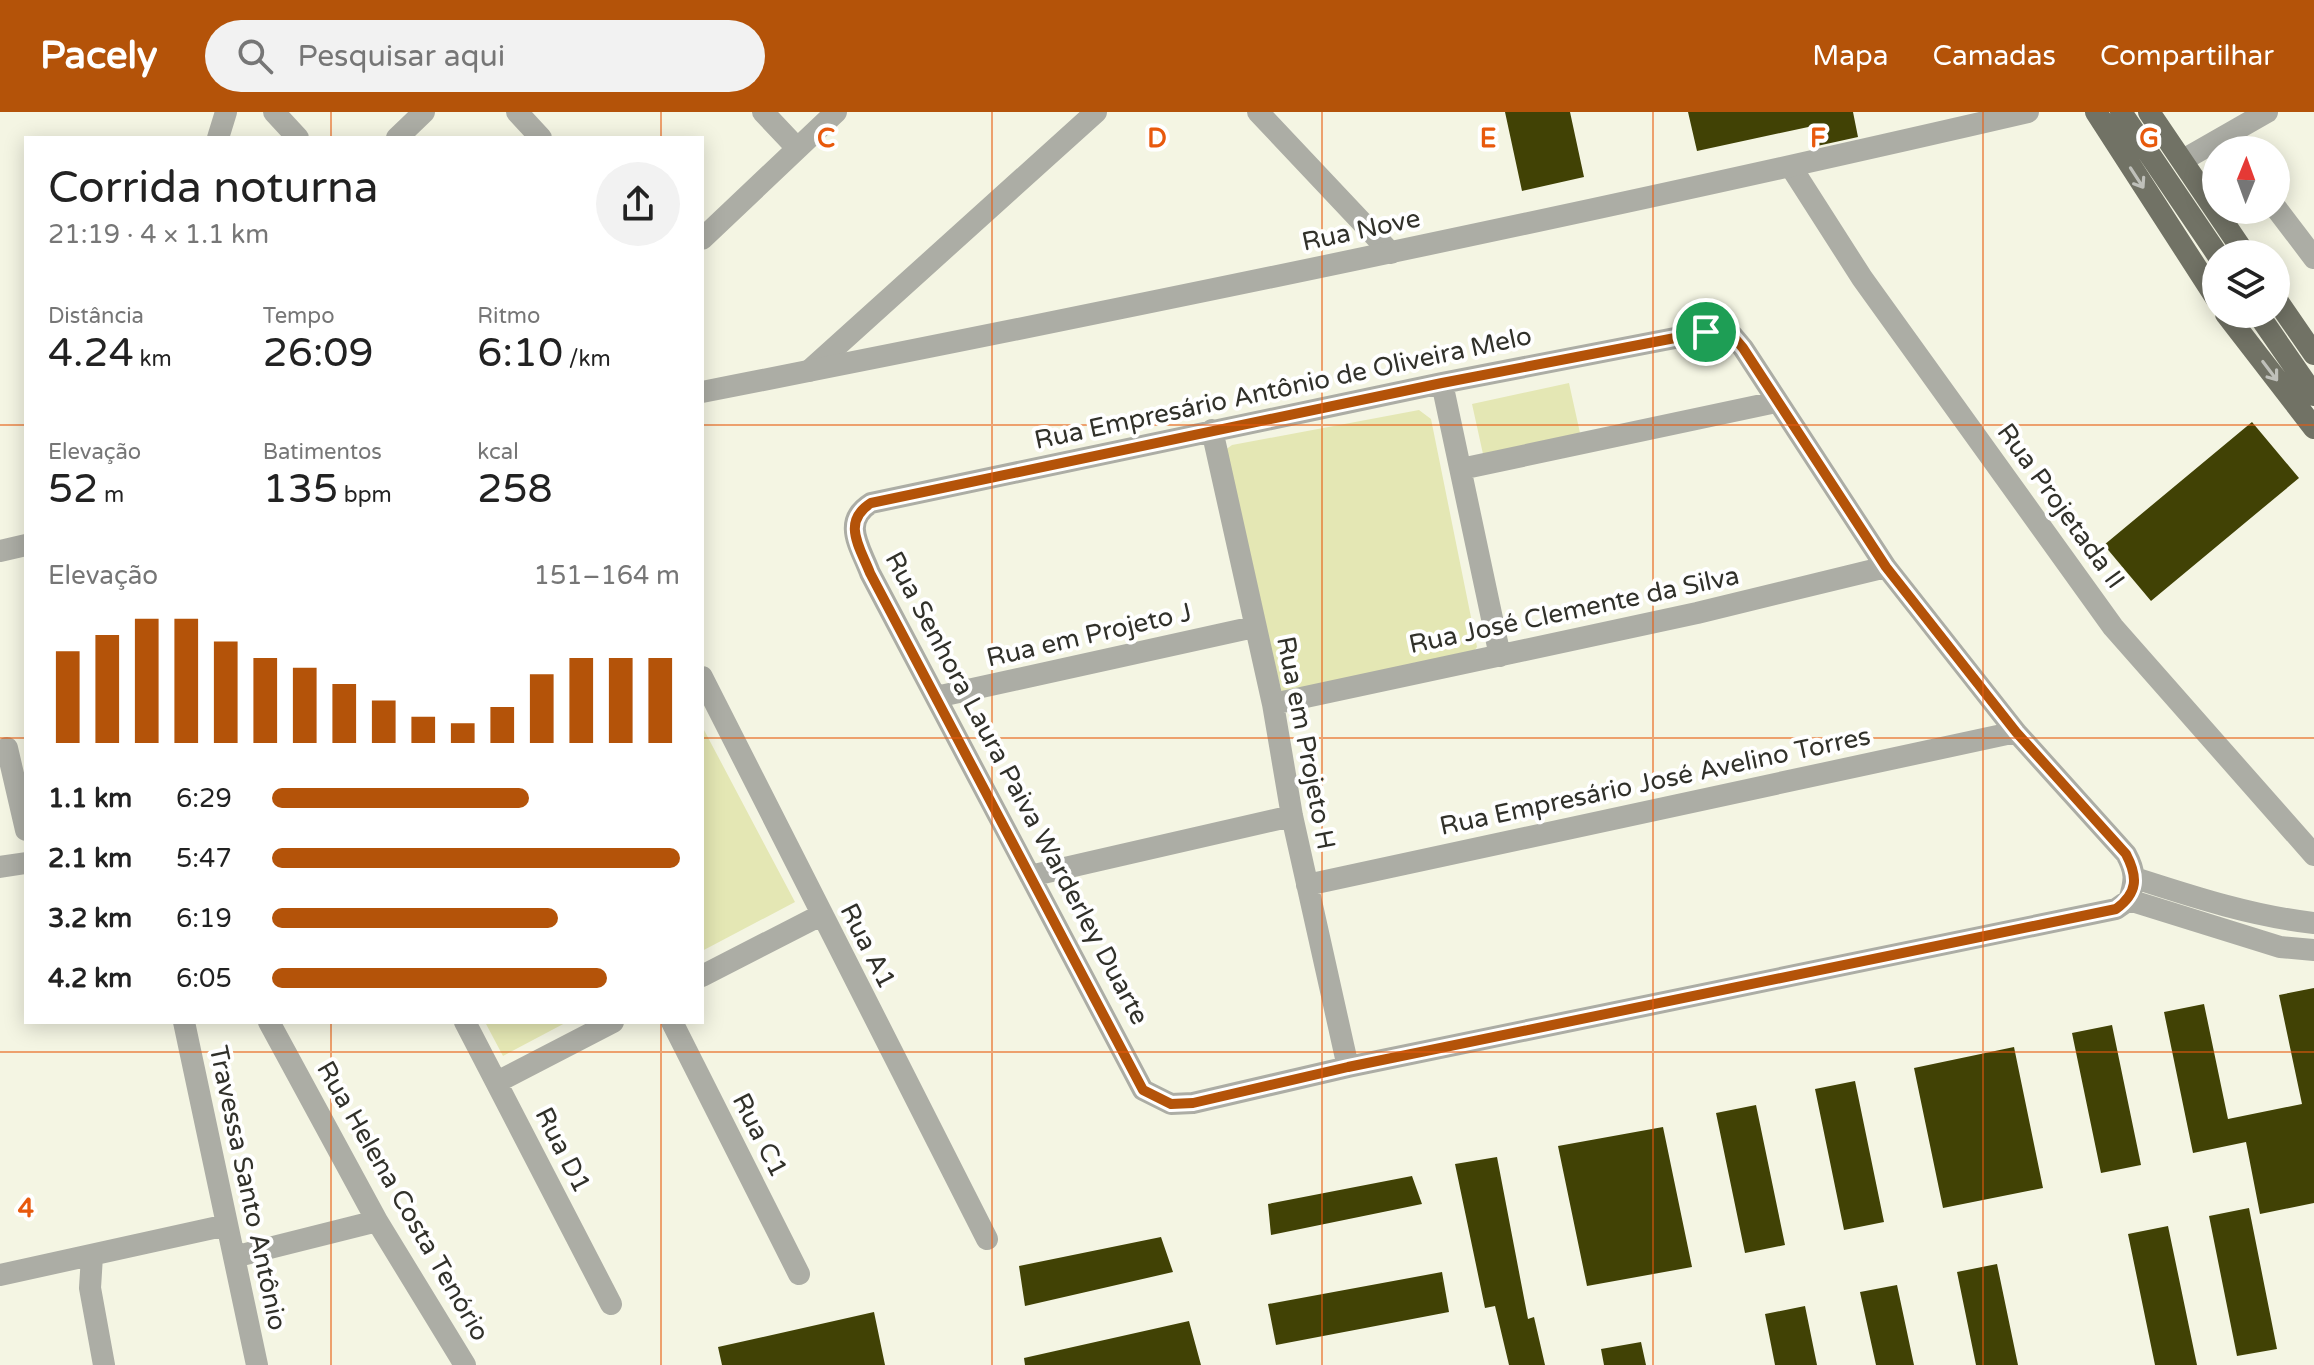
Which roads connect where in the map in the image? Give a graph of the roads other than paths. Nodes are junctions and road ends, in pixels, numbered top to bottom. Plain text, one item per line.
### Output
1 (226, 112) edge
2 (274, 112) edge
3 (424, 112) edge
4 (517, 112) edge
5 (763, 112) edge
6 (836, 112) edge
7 (1096, 112) edge
8 (1258, 112) edge
9 (2028, 112) edge
10 (2096, 112) edge
11 (2121, 112) edge
12 (2149, 112) edge
13 (2267, 112) edge
14 (219, 136) edge
15 (296, 136) edge
16 (399, 136) edge
17 (539, 136) edge
18 (2236, 136) edge
19 (797, 148) junction
20 (2202, 153) edge
21 (2183, 160) junction
22 (1791, 167) junction
23 (2288, 224) edge
24 (704, 237) edge
25 (2208, 240) edge
26 (2236, 240) edge
27 (1391, 253) junction
28 (2314, 258) edge
29 (2202, 276) edge
30 (2290, 319) edge
31 (2237, 328) edge
32 (2268, 328) edge
33 (2314, 354) edge
34 (809, 371) junction
35 (1442, 383) junction
36 (704, 392) edge
37 (2314, 395) edge
38 (1776, 402) junction
39 (2314, 428) edge
40 (1212, 430) junction
41 (1461, 469) junction
42 (861, 510) joint
43 (24, 545) edge
44 (0, 551) edge
45 (1886, 567) junction
46 (1254, 627) junction
47 (1500, 656) junction
48 (704, 685) edge
49 (936, 697) junction
50 (1273, 704) junction
51 (711, 713) edge
52 (2016, 732) junction
53 (7, 748) dead end
54 (1292, 816) junction
55 (24, 821) edge
56 (2314, 855) edge
57 (24, 863) edge
58 (0, 867) edge
59 (1030, 876) junction
60 (1307, 885) junction
61 (2132, 889) junction
62 (821, 915) junction
63 (2314, 923) edge
64 (2314, 950) edge
65 (704, 975) edge
66 (184, 1024) edge
67 (270, 1024) edge
68 (466, 1024) edge
69 (609, 1024) edge
70 (673, 1024) edge
71 (1348, 1067) junction
72 (497, 1082) junction
73 (377, 1221) junction
74 (227, 1225) junction
75 (987, 1239) dead end
76 (92, 1256) junction
77 (234, 1257) junction
78 (799, 1274) dead end
79 (0, 1275) edge
80 (611, 1304) dead end
81 (104, 1365) edge
82 (257, 1365) edge
83 (465, 1365) edge

1 - 14 street
2 - 15 street
3 - 16 street
4 - 17 street
5 - 19 street
6 - 19 street
7 - 34 street
8 - 27 street
9 - 22 street, Rua Nove
10 -> 29 main road
11 - 25 main road
12 - 21 main road
13 - 18 street
19 - 24 street
20 - 21 street
21 - 26 main road
22 - 27 street, Rua Nove
22 - 56 street, Rua Projetada II
23 - 28 street
27 - 34 street, Rua Nove
30 - 33 main road
31 -> 39 main road
32 - 37 main road
34 - 36 street, Rua Nove
35 - 38 street, Rua Empresário Antônio de Oliveira Melo
35 - 40 street, Rua Empresário Antônio de Oliveira Melo
35 - 41 street
38 - 41 street
38 - 45 street
40 - 42 street, Rua Empresário Antônio de Oliveira Melo
40 - 46 street, Rua em Projeto H
41 - 47 street
42 - 49 street, Rua Senhora Laura Paiva Warderley Duarte
43 - 44 street
45 - 47 street, Rua José Clemente da Silva
45 - 52 street
46 - 49 street, Rua em Projeto J
46 - 50 street, Rua em Projeto H
47 - 50 street, Rua José Clemente da Silva
48 - 51 street, Rua A1
49 - 59 street, Rua Senhora Laura Paiva Warderley Duarte
50 - 54 street, Rua em Projeto H
51 - 62 street, Rua A1
52 - 60 street, Rua Empresário José Avelino Torres
52 - 61 street
53 - 55 street
54 - 59 street
54 - 60 street, Rua em Projeto H
57 - 58 street
59 - 71 street, Rua Senhora Laura Paiva Warderley Duarte
60 - 71 street, Rua em Projeto H
61 - 63 street
61 - 64 street
61 - 71 street
62 - 65 street
62 - 75 street, Rua A1
66 - 74 street, Travessa Santo Antônio
67 - 73 street, Rua Helena Costa Tenório
68 - 72 street, Rua D1
69 - 72 street
70 - 78 street, Rua C1
72 - 80 street, Rua D1
73 - 77 street
73 - 83 street, Rua Helena Costa Tenório
74 - 76 street
74 - 77 street, Travessa Santo Antônio
76 - 79 street
76 - 81 street
77 - 82 street, Travessa Santo Antônio

